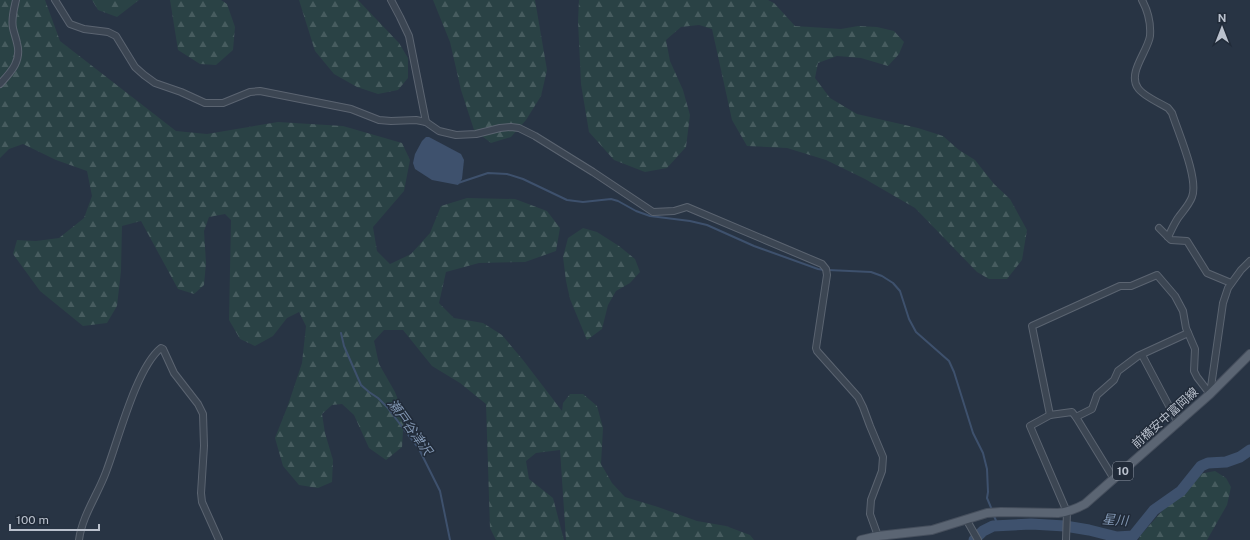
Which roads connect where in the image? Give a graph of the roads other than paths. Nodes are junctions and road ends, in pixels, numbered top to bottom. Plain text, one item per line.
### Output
1 (16, 0) edge
2 (55, 0) edge
3 (391, 0) edge
4 (1142, 0) edge
5 (0, 84) edge
6 (426, 122) junction
7 (1159, 228) dead end
8 (1168, 237) junction
9 (1250, 261) edge
10 (1231, 283) junction
11 (1188, 333) junction
12 (1250, 354) edge
13 (1142, 355) junction
14 (1210, 394) junction
15 (1050, 415) junction
16 (1076, 417) junction
17 (1178, 423) junction
18 (1114, 479) junction
19 (1067, 512) junction
20 (966, 519) junction
21 (878, 536) junction
22 (79, 540) edge
23 (219, 540) edge
24 (861, 540) edge
25 (978, 540) edge
26 (1066, 540) edge

1 - 5 street
2 - 6 street
3 - 6 street
4 - 8 street
6 - 21 street
7 - 8 street
8 - 10 street
9 - 10 street
10 - 14 street
11 - 13 street
11 - 14 street
11 - 15 street
12 - 14 main road, 前橋安中富岡線 / 10
13 - 16 street
13 - 17 street
14 - 17 main road, 前橋安中富岡線 / 10
15 - 16 street
15 - 19 street
16 - 18 street
17 - 18 main road, 前橋安中富岡線 / 10
18 - 19 main road, 前橋安中富岡線 / 10
19 - 20 main road, 前橋安中富岡線 / 10
19 - 26 street
20 - 21 main road, 前橋安中富岡線 / 10
20 - 25 street
21 - 24 main road, 前橋安中富岡線 / 10
22 - 23 street

